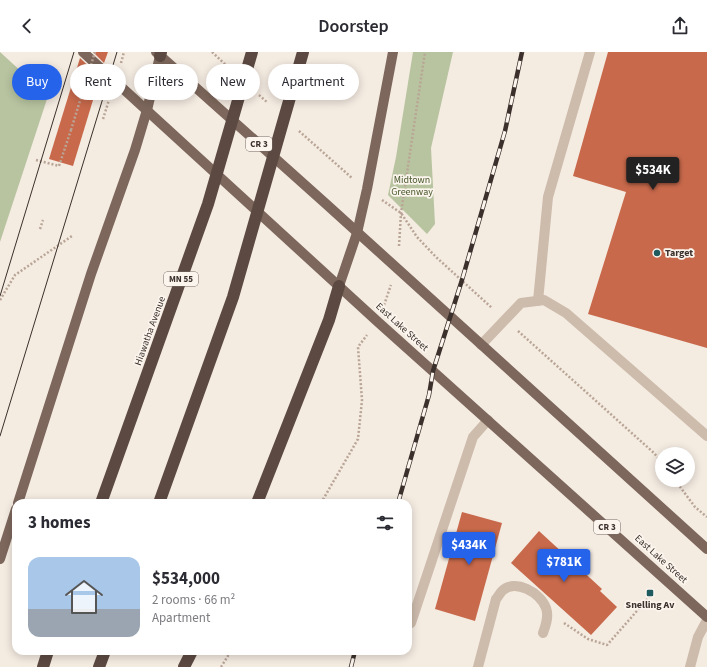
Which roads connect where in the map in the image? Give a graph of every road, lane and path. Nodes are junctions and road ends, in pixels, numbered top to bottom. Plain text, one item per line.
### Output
1 (83, 52) edge
2 (95, 52) edge
3 (252, 52) edge
4 (302, 52) edge
5 (393, 52) edge
6 (426, 52) edge
7 (590, 52) edge
8 (159, 53) edge
9 (147, 110) junction
10 (36, 160) dead end
11 (43, 220) dead end
12 (40, 229) dead end
13 (357, 233) junction
14 (72, 236) dead end
15 (339, 286) junction
16 (0, 300) edge
17 (538, 301) junction
18 (505, 320) junction
19 (482, 345) junction
20 (358, 347) dead end
21 (488, 420) junction
22 (707, 436) edge
23 (655, 453) edge
24 (680, 487) edge
25 (19, 499) edge
26 (102, 499) edge
27 (160, 499) edge
28 (259, 499) edge
29 (323, 499) edge
30 (707, 517) edge
31 (12, 522) edge
32 (707, 549) edge
33 (0, 559) edge
34 (651, 596) dead end
35 (707, 617) edge
36 (412, 620) edge
37 (707, 620) edge
38 (562, 622) dead end
39 (543, 633) dead end
40 (46, 655) edge
41 (104, 655) edge
42 (190, 655) edge
43 (228, 655) edge
44 (42, 667) edge
45 (99, 667) edge
46 (184, 667) edge
47 (221, 667) edge
48 (478, 667) edge
49 (690, 667) edge

1 - 9 main road, East Lake Street / CR 3
2 - 10 path, bridge
3 - 26 highway, Hiawatha Avenue / MN 55, bridge
4 - 27 highway, bridge
5 - 13 main road
6 - 18 path
7 - 17 street
8 - 9 main road
8 - 13 main road, CR 3
9 - 15 main road, East Lake Street / CR 3
9 - 25 main road
11 - 12 path
13 - 15 main road
13 - 19 main road, CR 3
14 - 16 path
15 - 21 main road, East Lake Street / CR 3
15 - 28 highway
17 - 18 street
17 - 22 street
18 - 19 street
18 - 23 path
19 - 32 main road, CR 3
20 - 29 path
21 - 35 main road, East Lake Street / CR 3
21 - 36 street
24 - 30 path
31 - 33 main road
34 - 38 path
37 - 49 street
39 - 48 street
40 - 44 highway
41 - 45 highway
42 - 46 highway
43 - 47 path

